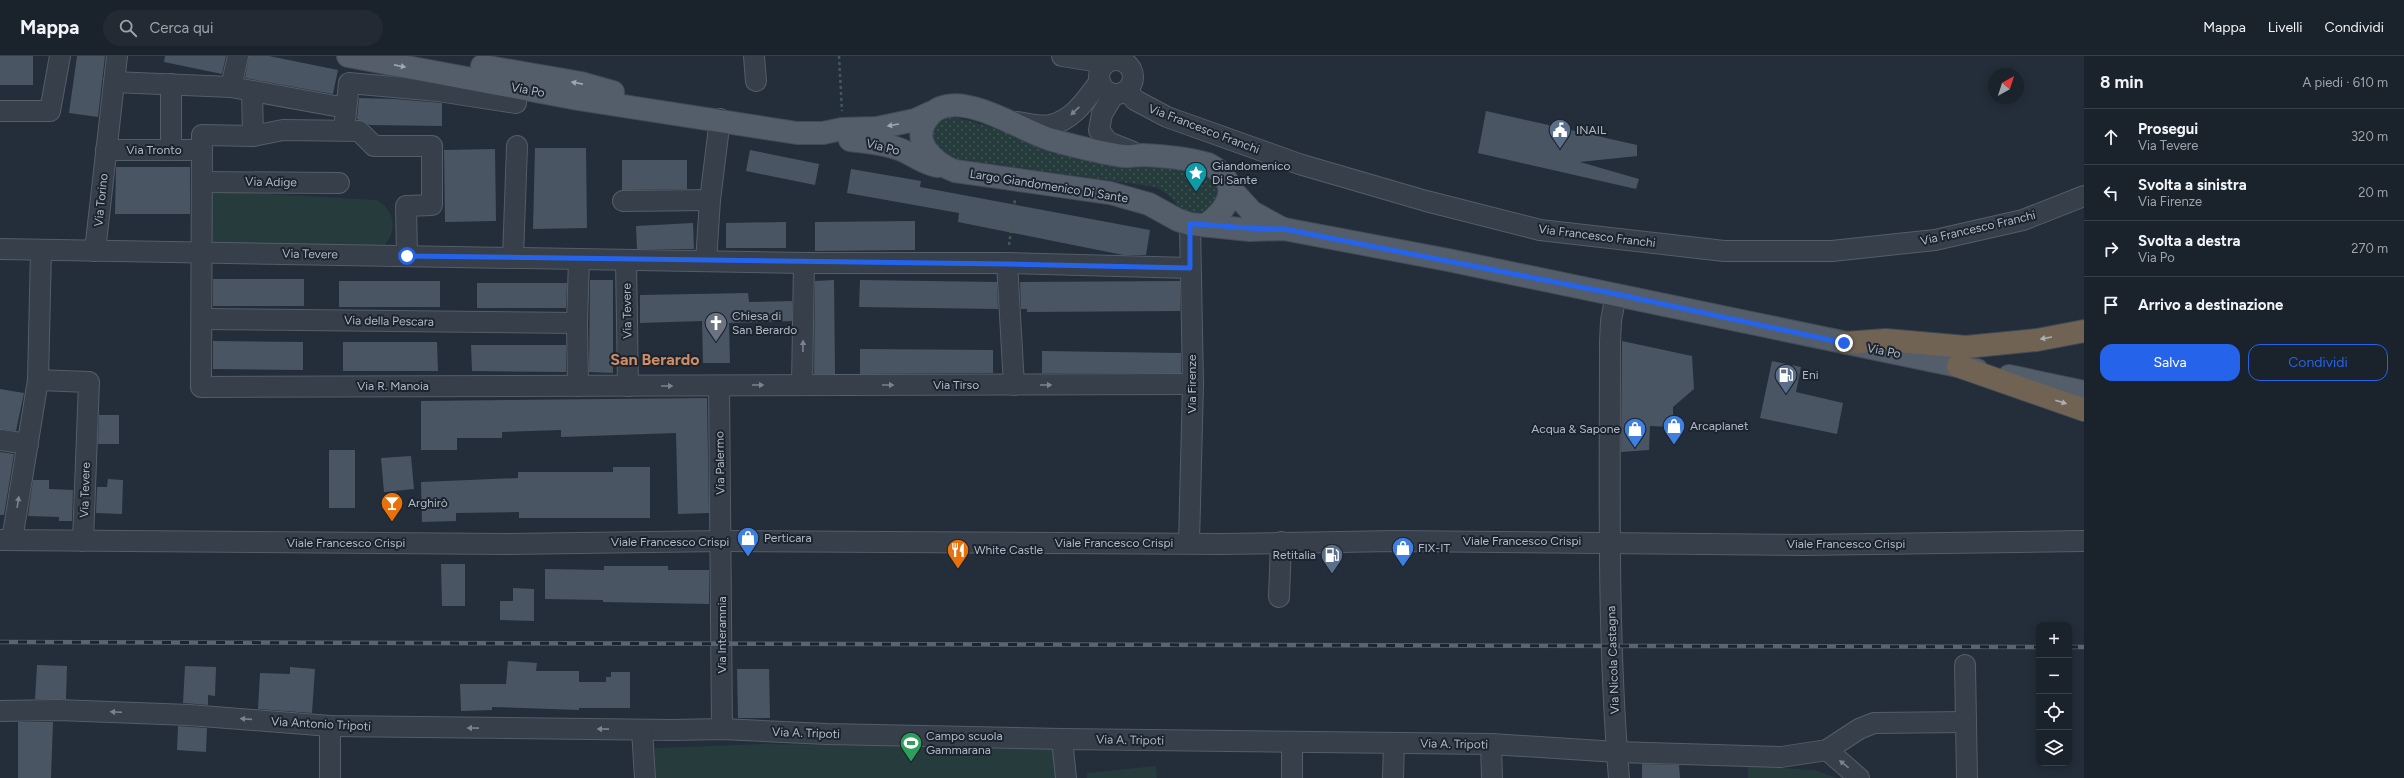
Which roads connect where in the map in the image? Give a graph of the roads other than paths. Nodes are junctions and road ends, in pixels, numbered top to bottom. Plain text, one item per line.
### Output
1 (60, 56) edge
2 (117, 56) edge
3 (238, 56) edge
4 (348, 56) edge
5 (428, 56) edge
6 (754, 56) edge
7 (1062, 56) edge
8 (1117, 73) edge
9 (756, 81) dead end
10 (114, 82) junction
11 (171, 84) junction
12 (232, 87) junction
13 (252, 90) junction
14 (516, 103) dead end
15 (346, 108) junction
16 (0, 111) edge
17 (930, 113) junction
18 (714, 118) junction
19 (1013, 122) junction
20 (345, 131) junction
21 (823, 133) junction
22 (252, 136) junction
23 (516, 146) dead end
24 (106, 150) junction
25 (171, 150) junction
26 (202, 150) junction
27 (1140, 155) junction
28 (941, 166) junction
29 (203, 182) junction
30 (339, 183) dead end
31 (1230, 188) junction
32 (2084, 196) edge
33 (624, 200) dead end
34 (710, 200) junction
35 (1199, 224) junction
36 (1284, 229) junction
37 (0, 249) edge
38 (41, 250) junction
39 (95, 251) junction
40 (202, 252) junction
41 (407, 256) junction
42 (513, 258) junction
43 (579, 259) junction
44 (626, 260) junction
45 (706, 261) junction
46 (804, 262) junction
47 (1007, 264) junction
48 (1190, 268) junction
49 (1616, 294) junction
50 (202, 320) junction
51 (577, 323) junction
52 (2084, 331) edge
53 (1844, 343) junction
54 (1958, 366) junction
55 (38, 380) junction
56 (1193, 384) junction
57 (802, 385) junction
58 (1014, 385) junction
59 (578, 386) junction
60 (628, 386) junction
61 (719, 386) junction
62 (2084, 392) edge
63 (2084, 410) edge
64 (0, 440) edge
65 (28, 444) junction
66 (6, 540) edge
67 (83, 541) junction
68 (722, 541) junction
69 (2084, 541) edge
70 (1281, 542) junction
71 (1611, 542) junction
72 (1189, 543) junction
73 (1279, 597) dead end
74 (1965, 665) dead end
75 (0, 711) edge
76 (1966, 722) junction
77 (330, 726) junction
78 (722, 729) junction
79 (642, 730) junction
80 (1062, 739) junction
81 (1292, 742) junction
82 (1394, 743) junction
83 (1491, 744) junction
84 (1828, 750) junction
85 (1617, 752) junction
86 (330, 778) edge
87 (645, 778) edge
88 (1066, 778) edge
89 (1292, 778) edge
90 (1393, 778) edge
91 (1492, 778) edge
92 (1619, 778) edge
93 (1859, 778) edge
94 (1967, 778) edge

1 - 16 street
2 - 10 street, Via Torino
3 - 12 street
4 -> 18 main road, Via Po
18 -> 5 main road, Via Po
6 - 9 street
7 - 8 street
8 -> 19 street
8 - 27 street
8 - 32 street, Via Francesco Franchi
10 - 11 street
10 - 24 street, Via Torino
11 - 12 street
11 - 25 street
12 - 13 street
13 - 15 street
13 - 22 street
14 - 15 street
15 - 20 street
17 - 19 main road
17 -> 21 main road, Via Po
17 - 28 main road
18 - 21 main road, Via Po
18 - 34 street
19 - 27 main road
20 - 22 street
20 - 41 street
21 - 28 main road, Via Po
22 - 26 street
23 - 42 street
24 - 25 street, Via Tronto
24 - 39 street, Via Torino
25 - 26 street, Via Tronto
26 - 29 street, Via R. Manoia
27 - 31 main road
28 - 35 main road, Largo Giandomenico Di Sante
29 - 30 street, Via Adige
29 - 40 street, Via R. Manoia
31 - 35 main road
31 - 36 main road, Via Po
33 - 34 street
34 - 45 street
35 - 36 main road, Via Po
35 - 48 street, Via Firenze
36 - 49 main road, Via Po
37 - 38 street, Via Tevere
38 - 39 street, Via Tevere
38 - 55 street
39 - 40 street, Via Tevere
40 - 41 street, Via Tevere
40 - 50 street, Via R. Manoia
41 - 42 street, Via Tevere
42 - 43 street, Via Tevere
43 - 44 street, Via Tevere
43 - 51 street
44 - 45 street, Via Tevere
44 - 60 street, Via Tevere
45 - 46 street, Via Tevere
46 - 47 street, Via Tevere
57 -> 46 street
47 - 48 street, Via Tevere
47 - 58 street
48 - 56 street, Via Firenze
49 - 53 main road, Via Po
49 - 71 street, Via Nicola Castagna
50 - 51 street, Via della Pescara
50 - 59 street, Via R. Manoia
51 - 59 street
52 -> 53 highway
53 - 54 main road, Via Po
54 - 62 main road, Via Po
54 -> 63 highway
55 - 65 street
55 - 67 street, Via Tevere
58 -> 56 street, Via Tirso
56 - 72 street, Via Firenze
57 -> 58 street, Via Tirso
61 -> 57 street, Via Tirso
59 - 60 street, Via R. Manoia
60 -> 61 street, Via R. Manoia
61 - 68 street, Via Palermo
64 - 65 street
66 -> 65 street
66 - 67 street, Viale Francesco Crispi
67 - 68 street, Viale Francesco Crispi
68 - 72 street, Viale Francesco Crispi
68 - 78 street, Via Interamnia
69 - 71 street, Viale Francesco Crispi
70 - 71 street, Viale Francesco Crispi
70 - 72 street, Viale Francesco Crispi
70 - 73 street
71 - 85 street, Via Nicola Castagna
74 - 76 street
77 -> 75 street, Via Antonio Tripoti
76 - 84 street
76 - 94 street
79 -> 77 street, Via Antonio Tripoti
77 - 86 street
78 - 79 street, Via A. Tripoti
78 - 80 street, Via A. Tripoti
79 - 87 street
80 - 81 street, Via A. Tripoti
80 - 88 street
81 - 82 street, Via A. Tripoti
81 - 89 street
82 - 83 street, Via A. Tripoti
82 - 90 street
83 - 85 street, Via A. Tripoti
83 - 91 street
84 - 85 street, Via A. Tripoti
93 -> 84 street
85 - 92 street, Via Nicola Castagna

